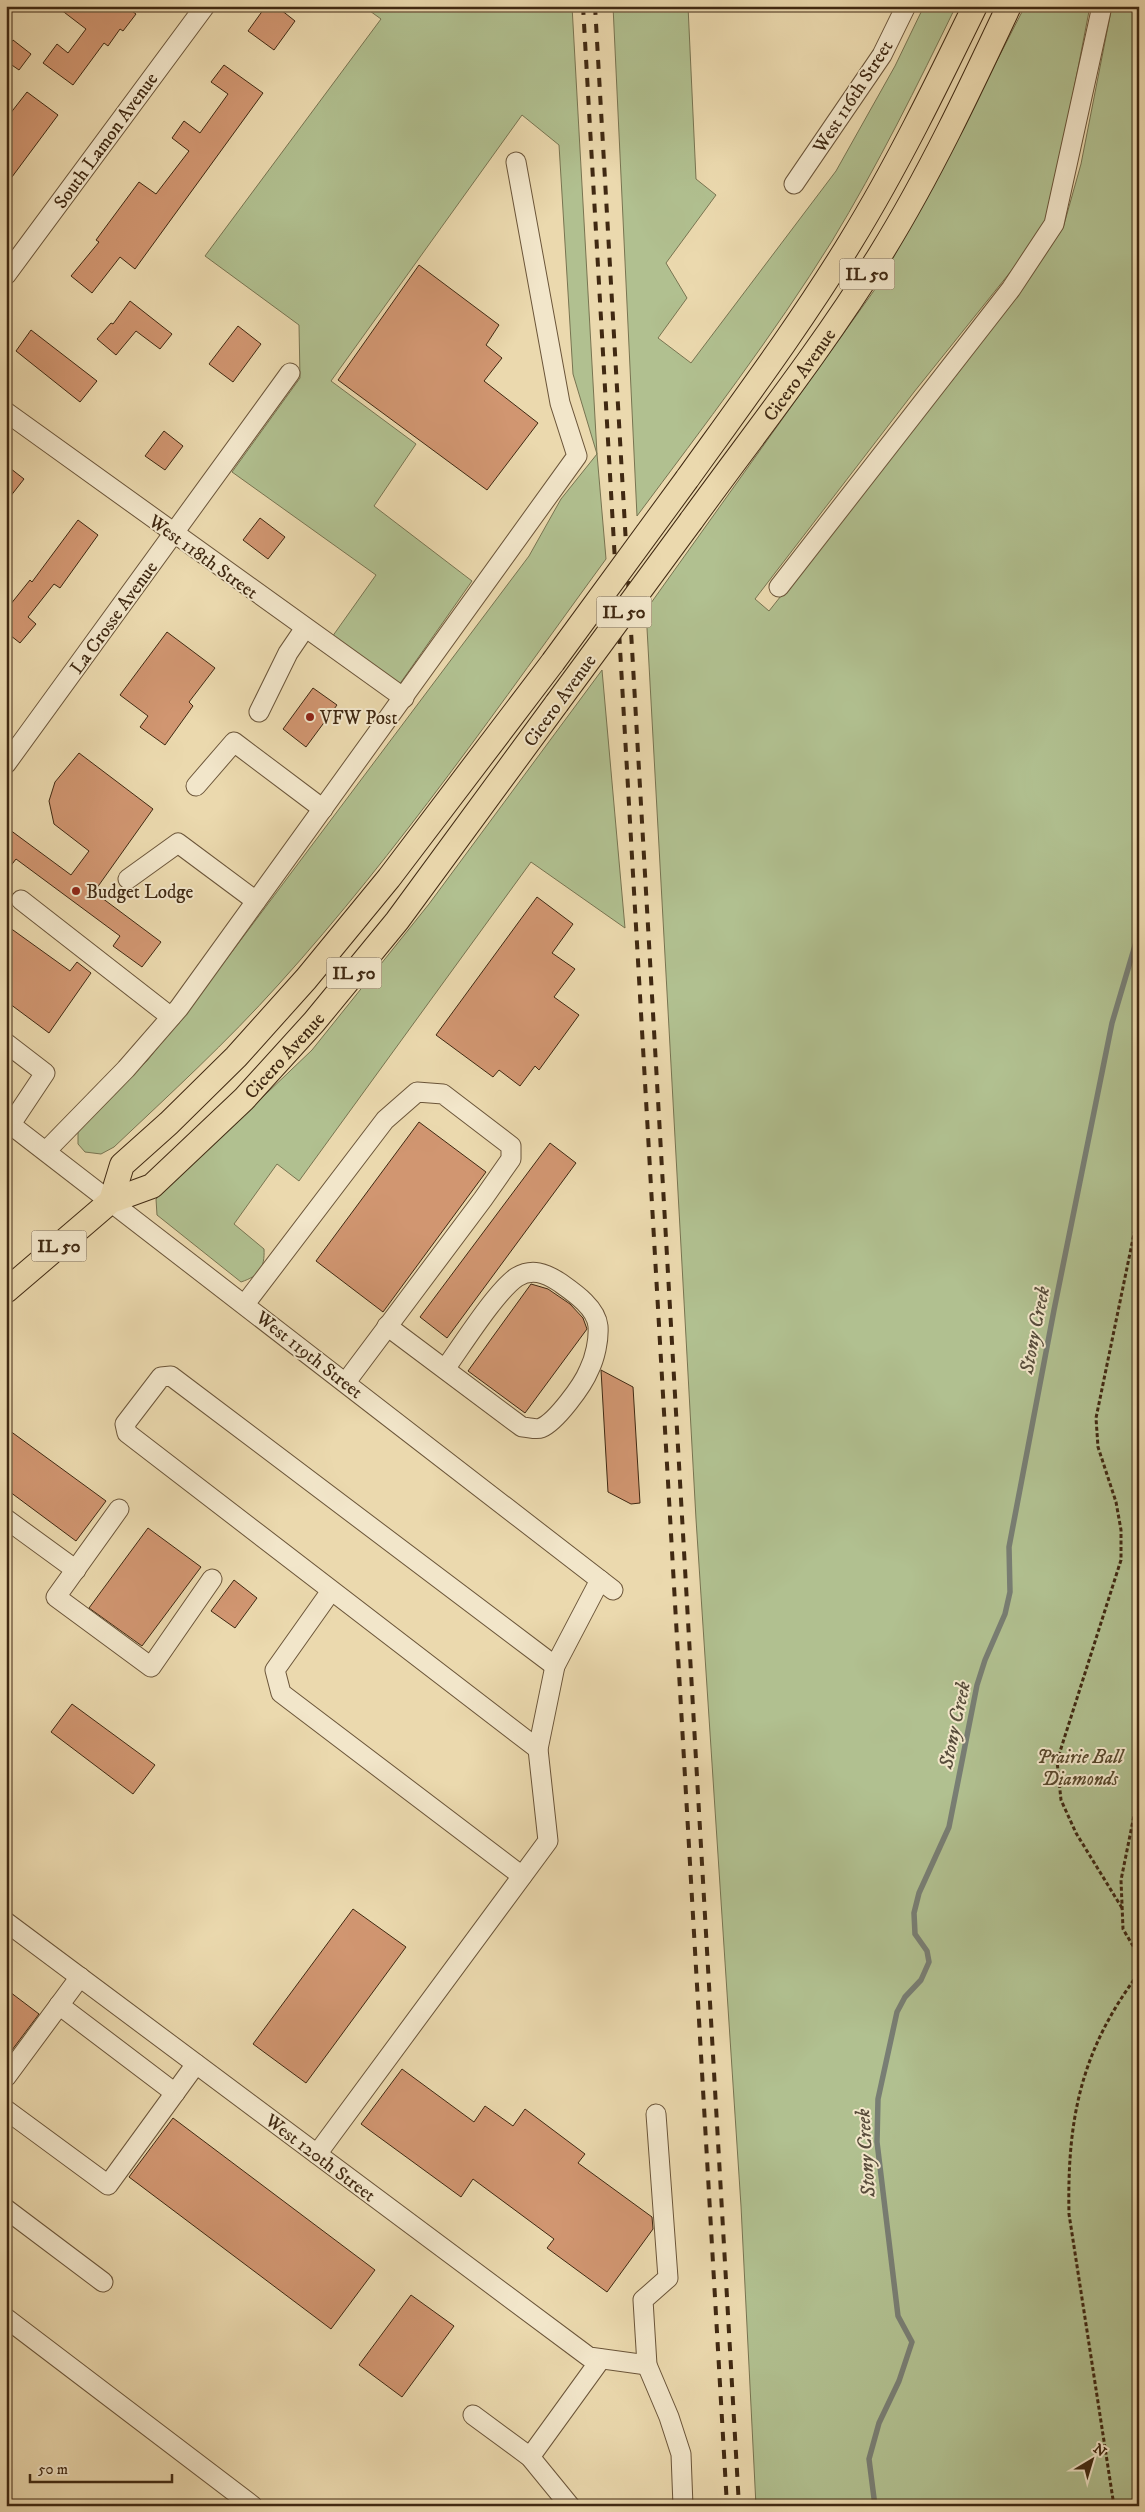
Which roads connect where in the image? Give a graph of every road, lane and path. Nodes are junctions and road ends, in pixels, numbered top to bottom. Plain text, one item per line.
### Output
1 (205, 6) edge
2 (906, 6) edge
3 (975, 6) edge
4 (1009, 6) edge
5 (1102, 6) edge
6 (516, 162) dead end
7 (794, 184) dead end
8 (6, 275) edge
9 (290, 373) dead end
10 (6, 412) edge
11 (174, 534) junction
12 (779, 587) dead end
13 (305, 628) junction
14 (404, 698) junction
15 (259, 712) dead end
16 (6, 764) edge
17 (196, 786) dead end
18 (323, 809) junction
19 (128, 879) dead end
20 (21, 900) dead end
21 (256, 901) junction
22 (171, 1017) junction
23 (6, 1043) edge
24 (8, 1122) edge
25 (46, 1151) junction
26 (111, 1201) junction
27 (1139, 1222) edge
28 (9, 1284) edge
29 (245, 1304) junction
30 (387, 1326) junction
31 (445, 1369) junction
32 (346, 1382) junction
33 (119, 1509) dead end
34 (6, 1519) edge
35 (76, 1570) junction
36 (212, 1579) dead end
37 (331, 1591) junction
38 (555, 1666) junction
39 (538, 1749) junction
40 (1139, 1791) edge
41 (522, 1876) junction
42 (1122, 1908) junction
43 (6, 1922) edge
44 (1139, 1956) edge
45 (1139, 1974) edge
46 (80, 1977) junction
47 (59, 2005) junction
48 (196, 2064) junction
49 (6, 2077) edge
50 (175, 2093) junction
51 (6, 2110) edge
52 (656, 2114) dead end
53 (317, 2154) junction
54 (6, 2209) edge
55 (103, 2282) dead end
56 (6, 2318) edge
57 (601, 2358) junction
58 (647, 2365) junction
59 (473, 2415) dead end
60 (530, 2457) junction
61 (252, 2506) edge
62 (570, 2506) edge
63 (683, 2506) edge
64 (1114, 2506) edge

1 - 8 street, South Lamon Avenue
2 - 7 street, West 116th Street
3 - 26 main road, Cicero Avenue / IL 50, bridge
4 - 26 main road, Cicero Avenue / IL 50, bridge
5 - 12 street
6 - 14 street
9 - 11 street, La Crosse Avenue
10 - 11 street, West 118th Street
11 - 13 street, West 118th Street
11 - 16 street, La Crosse Avenue
13 - 14 street, West 118th Street
13 - 15 street
14 - 18 street
17 - 18 street
18 - 21 street
19 - 21 street
20 - 22 street
21 - 22 street
22 - 25 street
23 - 24 street
24 - 25 street, West 119th Street
25 - 26 street, West 119th Street
26 - 28 main road, Cicero Avenue / IL 50
26 - 29 street, West 119th Street
27 - 42 path
29 - 30 street
29 - 32 street, West 119th Street
30 - 31 street
30 - 32 street
31 - 31 street
32 - 38 street, West 119th Street
33 - 35 street
34 - 35 street
35 - 36 street
37 - 38 street
37 - 39 street
37 - 41 street
38 - 39 street
39 - 41 street
40 - 42 path
41 - 53 street
42 - 44 path
43 - 46 street, West 120th Street
45 - 64 path
46 - 47 street
46 - 48 street, West 120th Street
47 - 49 street
47 - 50 street
48 - 50 street
48 - 53 street, West 120th Street
50 - 51 street
52 - 58 street
53 - 57 street, West 120th Street
54 - 55 street
56 - 61 street
57 - 58 street, West 120th Street
57 - 60 street
58 - 63 street
59 - 60 street
60 - 62 street

